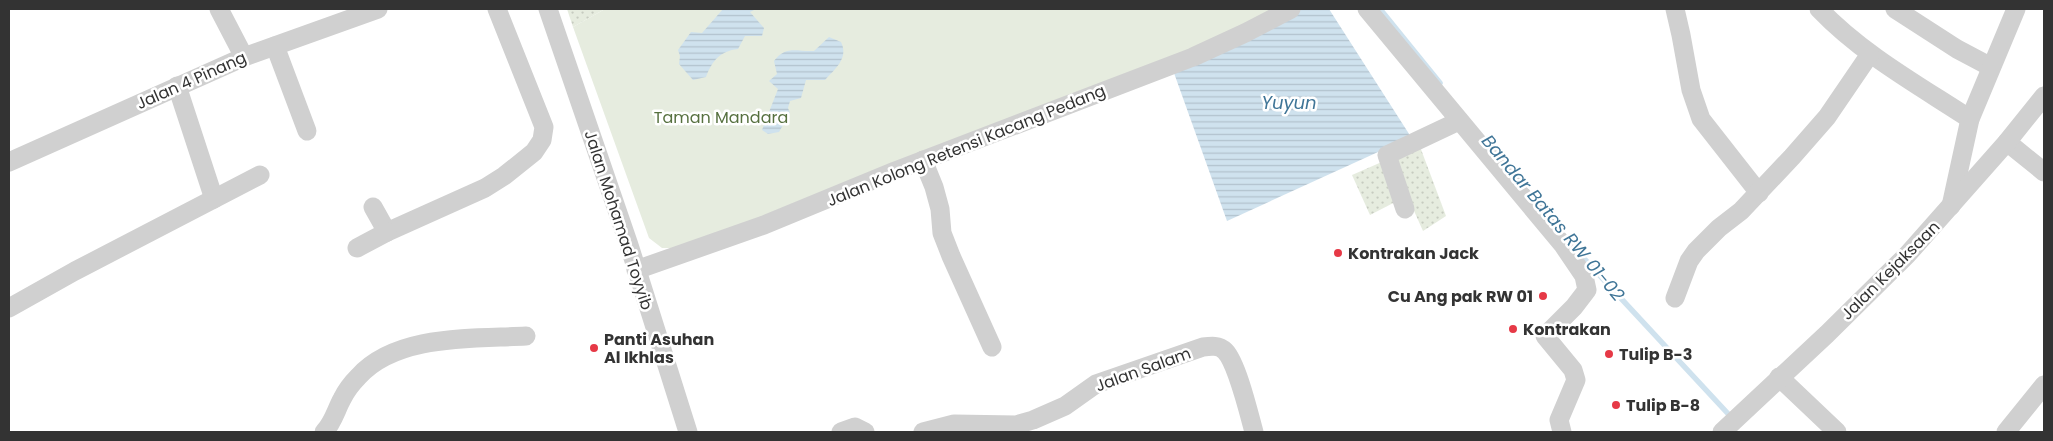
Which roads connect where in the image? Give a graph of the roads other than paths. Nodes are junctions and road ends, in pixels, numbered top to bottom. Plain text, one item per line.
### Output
1 (219, 9) edge
2 (378, 9) edge
3 (497, 9) edge
4 (548, 9) edge
5 (1291, 9) edge
6 (1367, 9) edge
7 (1674, 9) edge
8 (1819, 9) edge
9 (1895, 9) edge
10 (2016, 9) edge
11 (275, 46) junction
12 (1870, 54) junction
13 (244, 57) junction
14 (1991, 67) junction
15 (177, 86) junction
16 (2044, 96) edge
17 (1970, 119) junction
18 (1459, 121) junction
19 (307, 130) dead end
20 (2007, 142) junction
21 (924, 160) junction
22 (9, 162) edge
23 (2044, 172) edge
24 (260, 175) dead end
25 (1759, 193) junction
26 (214, 199) junction
27 (373, 207) dead end
28 (1950, 208) junction
29 (1405, 209) dead end
30 (387, 232) junction
31 (356, 248) dead end
32 (636, 270) junction
33 (1675, 298) dead end
34 (9, 308) edge
35 (526, 336) dead end
36 (992, 347) dead end
37 (1779, 377) junction
38 (2044, 385) edge
39 (324, 432) edge
40 (688, 432) edge
41 (923, 432) edge
42 (1254, 432) edge
43 (1562, 432) edge
44 (1722, 432) edge
45 (1837, 432) edge
46 (2006, 432) edge

1 - 13 street
2 - 11 street, Jalan 4 Pinang
3 - 30 street
4 - 32 street, Jalan Mohamad Toyyib
5 - 21 street, Jalan Kolong Retensi Kacang Pedang
6 - 18 street
7 - 25 street
8 - 12 street
9 - 14 street
10 - 14 street
11 - 13 street, Jalan 4 Pinang
11 - 19 street
12 - 17 street
12 - 25 street
13 - 15 street, Jalan 4 Pinang
14 - 17 street
15 - 22 street, Jalan 4 Pinang
15 - 26 street
16 - 20 street, Jalan Kejaksaan
17 - 28 street
18 - 29 street
18 - 43 street
20 - 23 street
20 - 28 street, Jalan Kejaksaan
21 - 32 street, Jalan Kolong Retensi Kacang Pedang
21 - 36 street
24 - 26 street
25 - 33 street
26 - 34 street
27 - 30 street
28 - 37 street, Jalan Kejaksaan
30 - 31 street
32 - 40 street, Jalan Mohamad Toyyib
35 - 39 street
37 - 44 street, Jalan Kejaksaan
37 - 45 street
38 - 46 street
41 - 42 street, Jalan Salam

